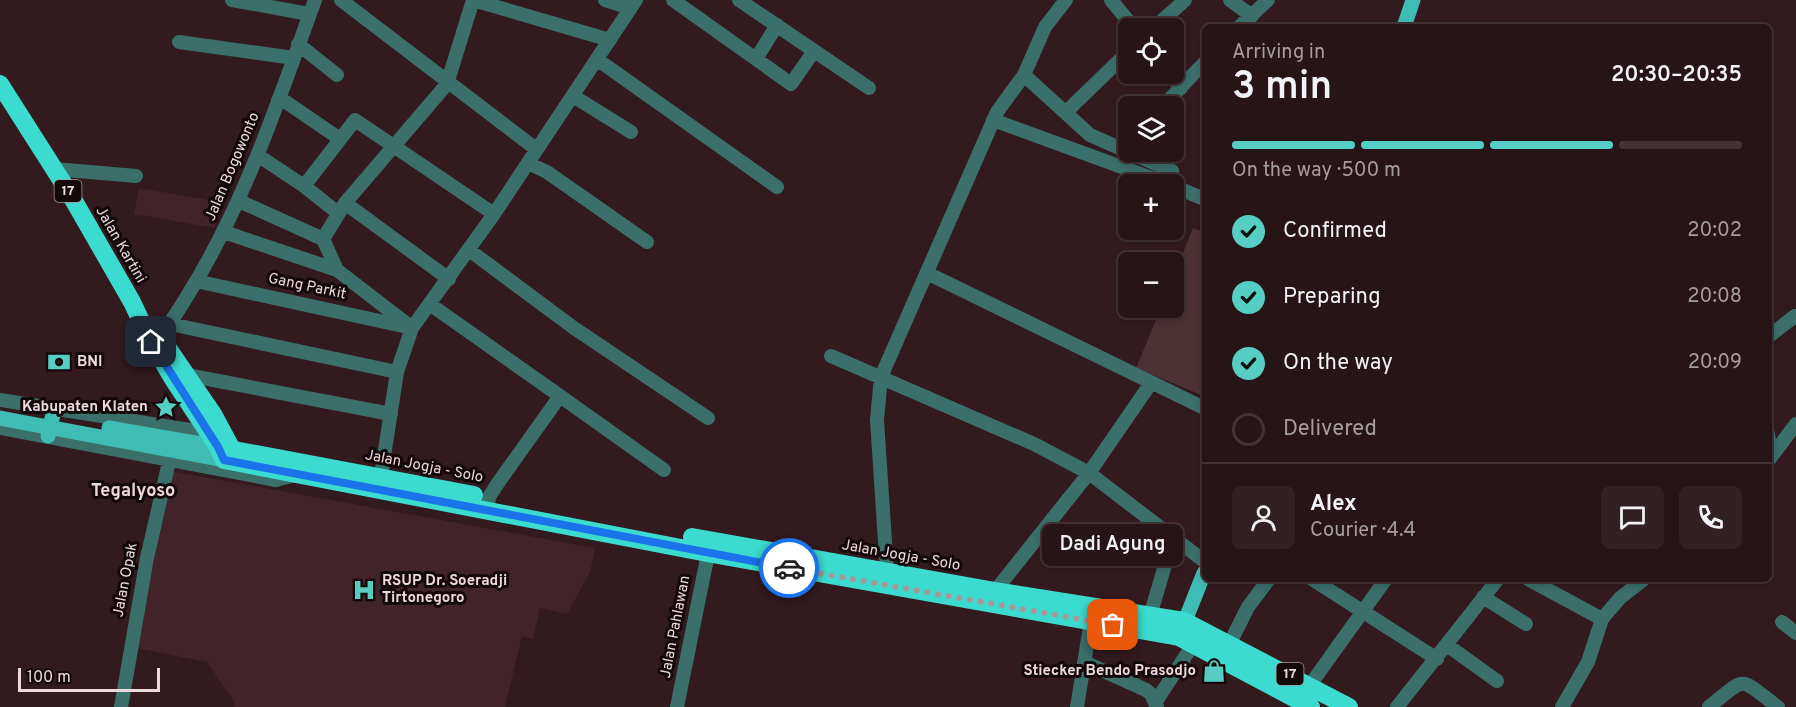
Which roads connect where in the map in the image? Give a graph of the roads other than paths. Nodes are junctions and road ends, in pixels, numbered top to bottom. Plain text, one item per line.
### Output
1 (232, 0) edge
2 (315, 0) edge
3 (341, 0) edge
4 (473, 0) edge
5 (605, 0) edge
6 (673, 0) edge
7 (739, 0) edge
8 (1066, 0) edge
9 (1111, 0) edge
10 (1185, 0) edge
11 (1230, 0) edge
12 (1268, 0) edge
13 (1413, 0) edge
14 (634, 4) edge
15 (309, 14) junction
16 (1252, 16) junction
17 (1126, 18) edge
18 (1165, 18) edge
19 (1243, 24) edge
20 (1405, 24) edge
21 (777, 25) junction
22 (610, 40) junction
23 (179, 42) dead end
24 (298, 44) junction
25 (814, 51) junction
26 (294, 58) junction
27 (756, 59) junction
28 (598, 60) junction
29 (1118, 62) edge
30 (1202, 65) edge
31 (337, 75) dead end
32 (1024, 75) junction
33 (447, 84) junction
34 (1178, 84) edge
35 (869, 88) dead end
36 (1181, 88) junction
37 (1, 89) edge
38 (573, 96) junction
39 (1173, 96) edge
40 (278, 100) junction
41 (1065, 112) junction
42 (993, 120) junction
43 (631, 132) dead end
44 (340, 139) junction
45 (1118, 145) edge
46 (394, 146) junction
47 (536, 149) junction
48 (259, 156) junction
49 (1147, 162) edge
50 (528, 163) junction
51 (55, 169) junction
52 (1158, 174) edge
53 (1164, 174) edge
54 (136, 176) dead end
55 (304, 186) junction
56 (777, 187) dead end
57 (1184, 190) edge
58 (1202, 197) edge
59 (239, 201) junction
60 (342, 208) junction
61 (494, 214) junction
62 (224, 232) junction
63 (323, 239) junction
64 (647, 242) dead end
65 (469, 250) junction
66 (337, 270) junction
67 (927, 273) junction
68 (449, 279) junction
69 (196, 281) junction
70 (132, 302) junction
71 (431, 305) junction
72 (1796, 316) edge
73 (411, 327) junction
74 (165, 330) junction
75 (1772, 334) edge
76 (831, 356) dead end
77 (397, 372) junction
78 (187, 375) junction
79 (881, 377) junction
80 (1151, 383) junction
81 (560, 396) junction
82 (0, 400) edge
83 (1202, 407) edge
84 (0, 409) edge
85 (392, 414) junction
86 (0, 418) edge
87 (708, 418) dead end
88 (51, 423) junction
89 (1796, 424) edge
90 (0, 428) edge
91 (93, 435) junction
92 (223, 446) junction
93 (171, 450) junction
94 (1772, 456) edge
95 (664, 470) dead end
96 (1089, 473) junction
97 (296, 475) junction
98 (381, 476) junction
99 (488, 503) junction
100 (1151, 521) junction
101 (1118, 534) dead end
102 (1173, 538) junction
103 (709, 547) junction
104 (1202, 560) edge
105 (887, 572) junction
106 (1202, 580) edge
107 (1267, 582) edge
108 (1384, 582) edge
109 (1496, 582) edge
110 (1534, 582) edge
111 (1640, 582) edge
112 (1328, 583) edge
113 (995, 591) junction
114 (1483, 597) junction
115 (1362, 611) junction
116 (1092, 614) junction
117 (1150, 616) junction
118 (1602, 619) junction
119 (1782, 622) dead end
120 (1526, 624) dead end
121 (1796, 633) edge
122 (1186, 634) junction
123 (1230, 643) junction
124 (1447, 645) junction
125 (1437, 659) junction
126 (1084, 662) junction
127 (1497, 681) dead end
128 (1310, 685) junction
129 (1156, 705) edge
130 (1713, 706) edge
131 (122, 707) edge
132 (676, 707) edge
133 (1077, 707) edge
134 (1311, 707) edge
135 (1349, 707) edge
136 (1398, 707) edge
137 (1562, 707) edge
138 (1778, 707) edge

1 - 15 street
2 - 15 street, Jalan Bogowonto
3 - 33 street
4 - 22 street
4 - 33 street
5 - 14 street
6 - 27 street
7 - 21 street
8 - 32 street
9 - 17 street
10 - 18 street
11 - 16 street
12 - 16 street
13 - 20 main road
14 - 22 street
15 - 24 street, Jalan Bogowonto
16 - 19 street
21 - 25 street
21 - 27 street
22 - 28 street
23 - 26 street
24 - 26 street, Jalan Bogowonto
24 - 31 street
25 - 27 street
25 - 35 street
26 - 40 street, Jalan Bogowonto
28 - 38 street
28 - 56 street
29 - 41 street
30 - 36 street
32 - 41 street
32 - 42 street
33 - 46 street
33 - 47 street
34 - 36 street
36 - 39 street
37 - 51 highway, Jalan Kartini / 17
38 - 43 street
38 - 47 street
40 - 44 street
40 - 48 street, Jalan Bogowonto
41 - 45 street
42 - 52 street
42 - 67 street
44 - 46 street
44 - 55 street
46 - 60 street
46 - 61 street
47 - 50 street
48 - 55 street
48 - 59 street, Jalan Bogowonto
49 - 53 street
50 - 61 street
50 - 64 street
51 - 54 street
51 - 70 highway, Jalan Kartini / 17
55 - 60 street
57 - 58 street
59 - 62 street, Jalan Bogowonto
59 - 63 street
60 - 63 street
60 - 68 street
61 - 65 street
62 - 66 street
62 - 69 street, Jalan Bogowonto
63 - 66 street
65 - 68 street
65 - 87 street
66 - 73 street
67 - 79 street
67 - 80 street
68 - 71 street
69 - 73 street, Gang Parkit
69 - 74 street, Jalan Bogowonto
70 - 74 highway, Jalan Kartini / 17
70 - 92 highway, Jalan Kartini / 17
71 - 73 street
71 - 81 street
72 - 75 street
73 - 77 street
74 - 77 street
74 - 78 highway, Jalan Kartini / 17
76 - 79 street
77 - 85 street
78 - 85 street
78 - 92 highway, Jalan Kartini / 17
79 - 96 street
79 - 105 street
80 - 83 street
80 - 96 street
81 - 95 street
81 - 99 street
82 - 88 street
84 - 88 main road
85 - 98 street
86 - 88 main road
88 - 90 street
88 - 91 main road
88 - 92 street
89 - 94 street
91 - 93 main road
91 - 93 street
92 - 93 main road
92 - 97 highway, Jalan Jogja - Solo / 17
92 - 98 highway, Jalan Jogja - Solo / 17
93 - 97 street
93 - 131 street, Jalan Opak
96 - 100 street
96 - 113 street
97 - 99 highway, Jalan Jogja - Solo / 17
98 - 99 highway, Jalan Jogja - Solo / 17
99 - 103 highway, Jalan Jogja - Solo / 17
100 - 101 street
100 - 102 street
102 - 104 street
102 - 117 street
103 - 105 highway, Jalan Jogja - Solo / 17
103 - 116 highway, Jalan Jogja - Solo / 17
103 - 132 street, Jalan Pahlawan
105 - 113 highway, Jalan Jogja - Solo / 17
106 - 122 main road
107 - 123 street
108 - 115 street
109 - 114 street
110 - 118 street
111 - 118 street
112 - 115 street
113 - 116 highway, Jalan Jogja - Solo / 17
114 - 120 street
114 - 124 street
115 - 125 street
115 - 128 street
116 - 117 highway, Jalan Jogja - Solo / 17
116 - 122 highway, Jalan Jogja - Solo / 17
116 - 126 street
117 - 122 highway, Jalan Jogja - Solo / 17
118 - 137 street
119 - 121 street
122 - 123 highway, Jalan Jogja - Solo / 17
122 - 129 street
122 - 134 highway, Jalan Jogja - Solo / 17
123 - 128 highway, Jalan Jogja - Solo / 17
124 - 125 street
124 - 127 street
125 - 136 street
126 - 129 street
126 - 133 street
128 - 135 highway, Jalan Jogja - Solo / 17
130 - 138 street

